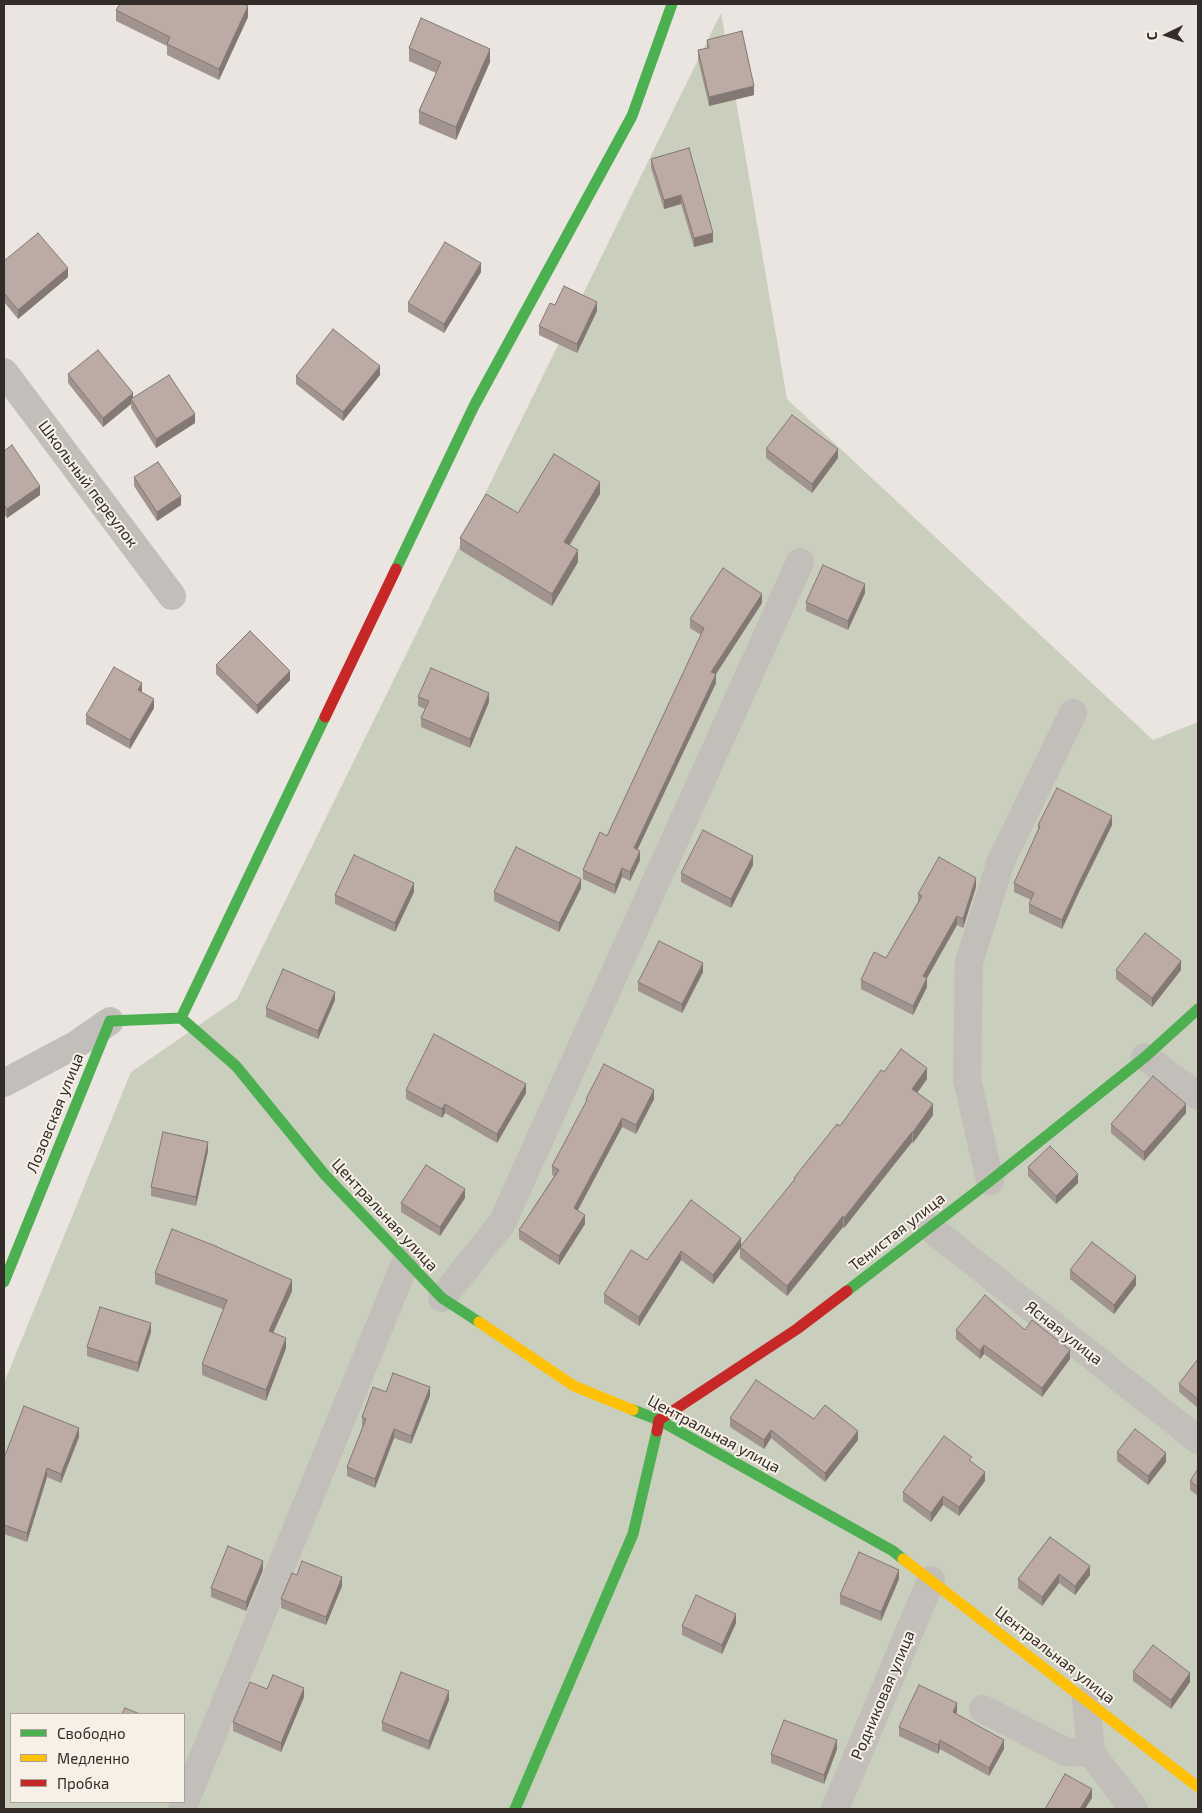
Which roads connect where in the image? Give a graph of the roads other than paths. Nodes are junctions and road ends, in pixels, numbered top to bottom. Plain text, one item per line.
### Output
1 (672, 4) edge
2 (4, 372) edge
3 (800, 562) dead end
4 (172, 596) dead end
5 (1073, 713) dead end
6 (1198, 1009) edge
7 (181, 1018) junction
8 (110, 1021) junction
9 (1145, 1057) junction
10 (4, 1083) edge
11 (1198, 1096) edge
12 (990, 1181) junction
13 (929, 1227) junction
14 (406, 1261) junction
15 (4, 1282) edge
16 (442, 1298) junction
17 (659, 1420) junction
18 (1198, 1440) edge
19 (931, 1580) junction
20 (1086, 1700) junction
21 (983, 1709) dead end
22 (1091, 1753) junction
23 (1198, 1787) edge
24 (185, 1802) edge
25 (515, 1809) edge
26 (835, 1809) edge
27 (1134, 1809) edge

1 - 7 street
2 - 4 street, Школьный переулок
3 - 16 street
5 - 12 street
6 - 9 street, Тенистая улица
7 - 8 street
7 - 14 street, Центральная улица
8 - 10 street
8 - 15 street, Лозовская улица
9 - 11 street
9 - 12 street, Тенистая улица
12 - 13 street, Тенистая улица
13 - 17 street, Тенистая улица
13 - 18 street, Ясная улица
14 - 16 street, Центральная улица
14 - 24 street
16 - 17 street, Центральная улица
17 - 19 street, Центральная улица
17 - 25 street
19 - 20 street, Центральная улица
19 - 26 street, Родниковая улица
20 - 22 street
20 - 23 street, Центральная улица
21 - 22 street
22 - 27 street

